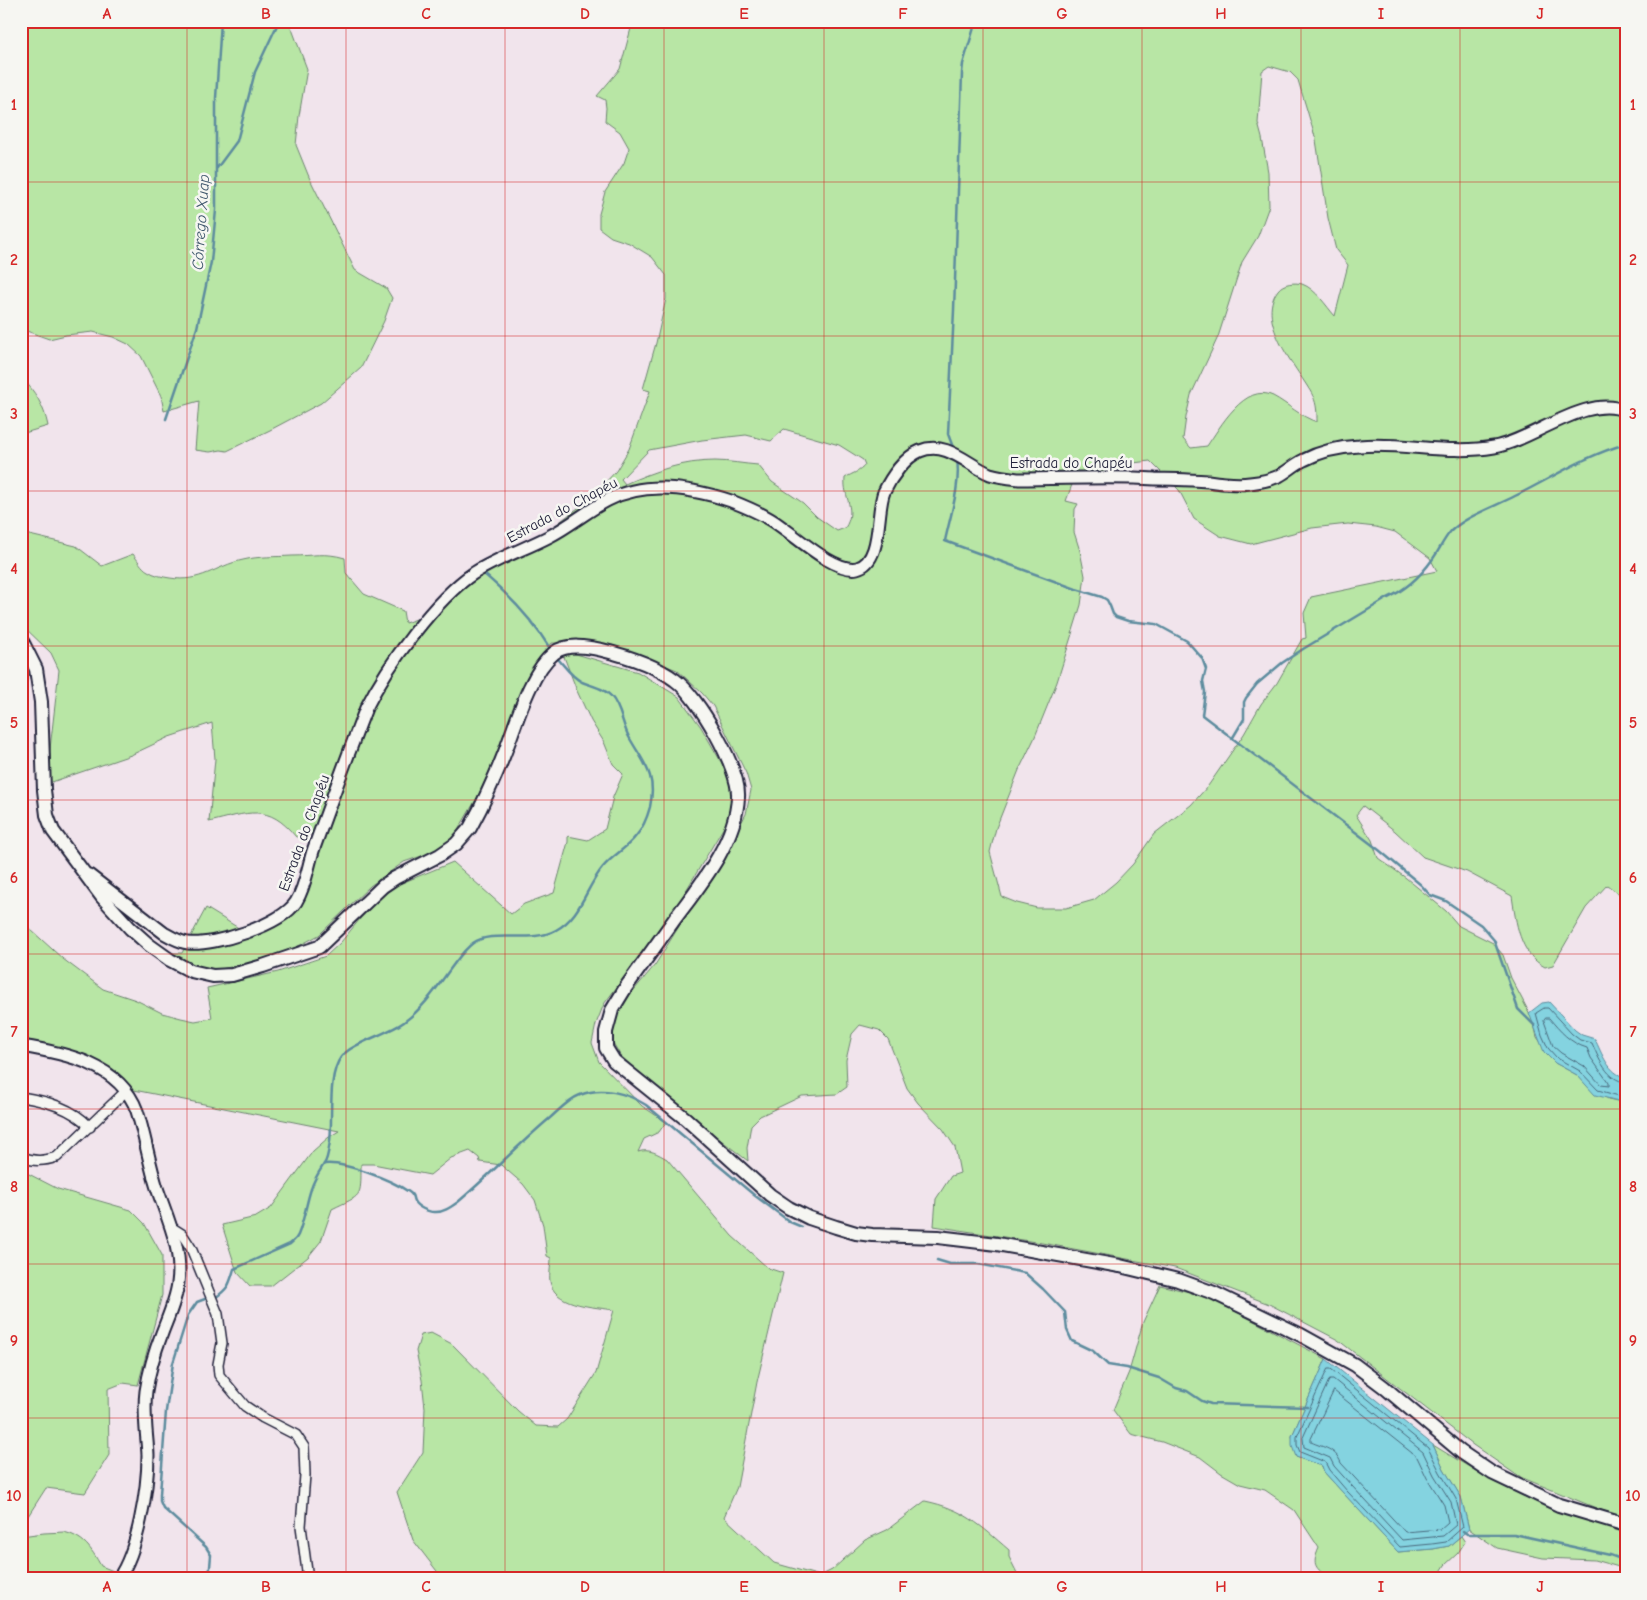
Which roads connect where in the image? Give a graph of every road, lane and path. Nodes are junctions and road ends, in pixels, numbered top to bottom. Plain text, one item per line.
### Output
1 (1626, 411) edge
2 (21, 639) edge
3 (82, 869) junction
4 (21, 1046) edge
5 (126, 1091) junction
6 (21, 1097) edge
7 (90, 1126) junction
8 (21, 1157) edge
9 (171, 1227) junction
10 (1626, 1525) edge
11 (118, 1579) edge
12 (308, 1579) edge

1 - 3 street, Estrada do Chapéu
2 - 3 main road
3 - 10 main road
4 - 5 street
5 - 7 street
5 - 9 street
6 - 7 street
7 - 8 street
9 - 11 street
9 - 12 street

